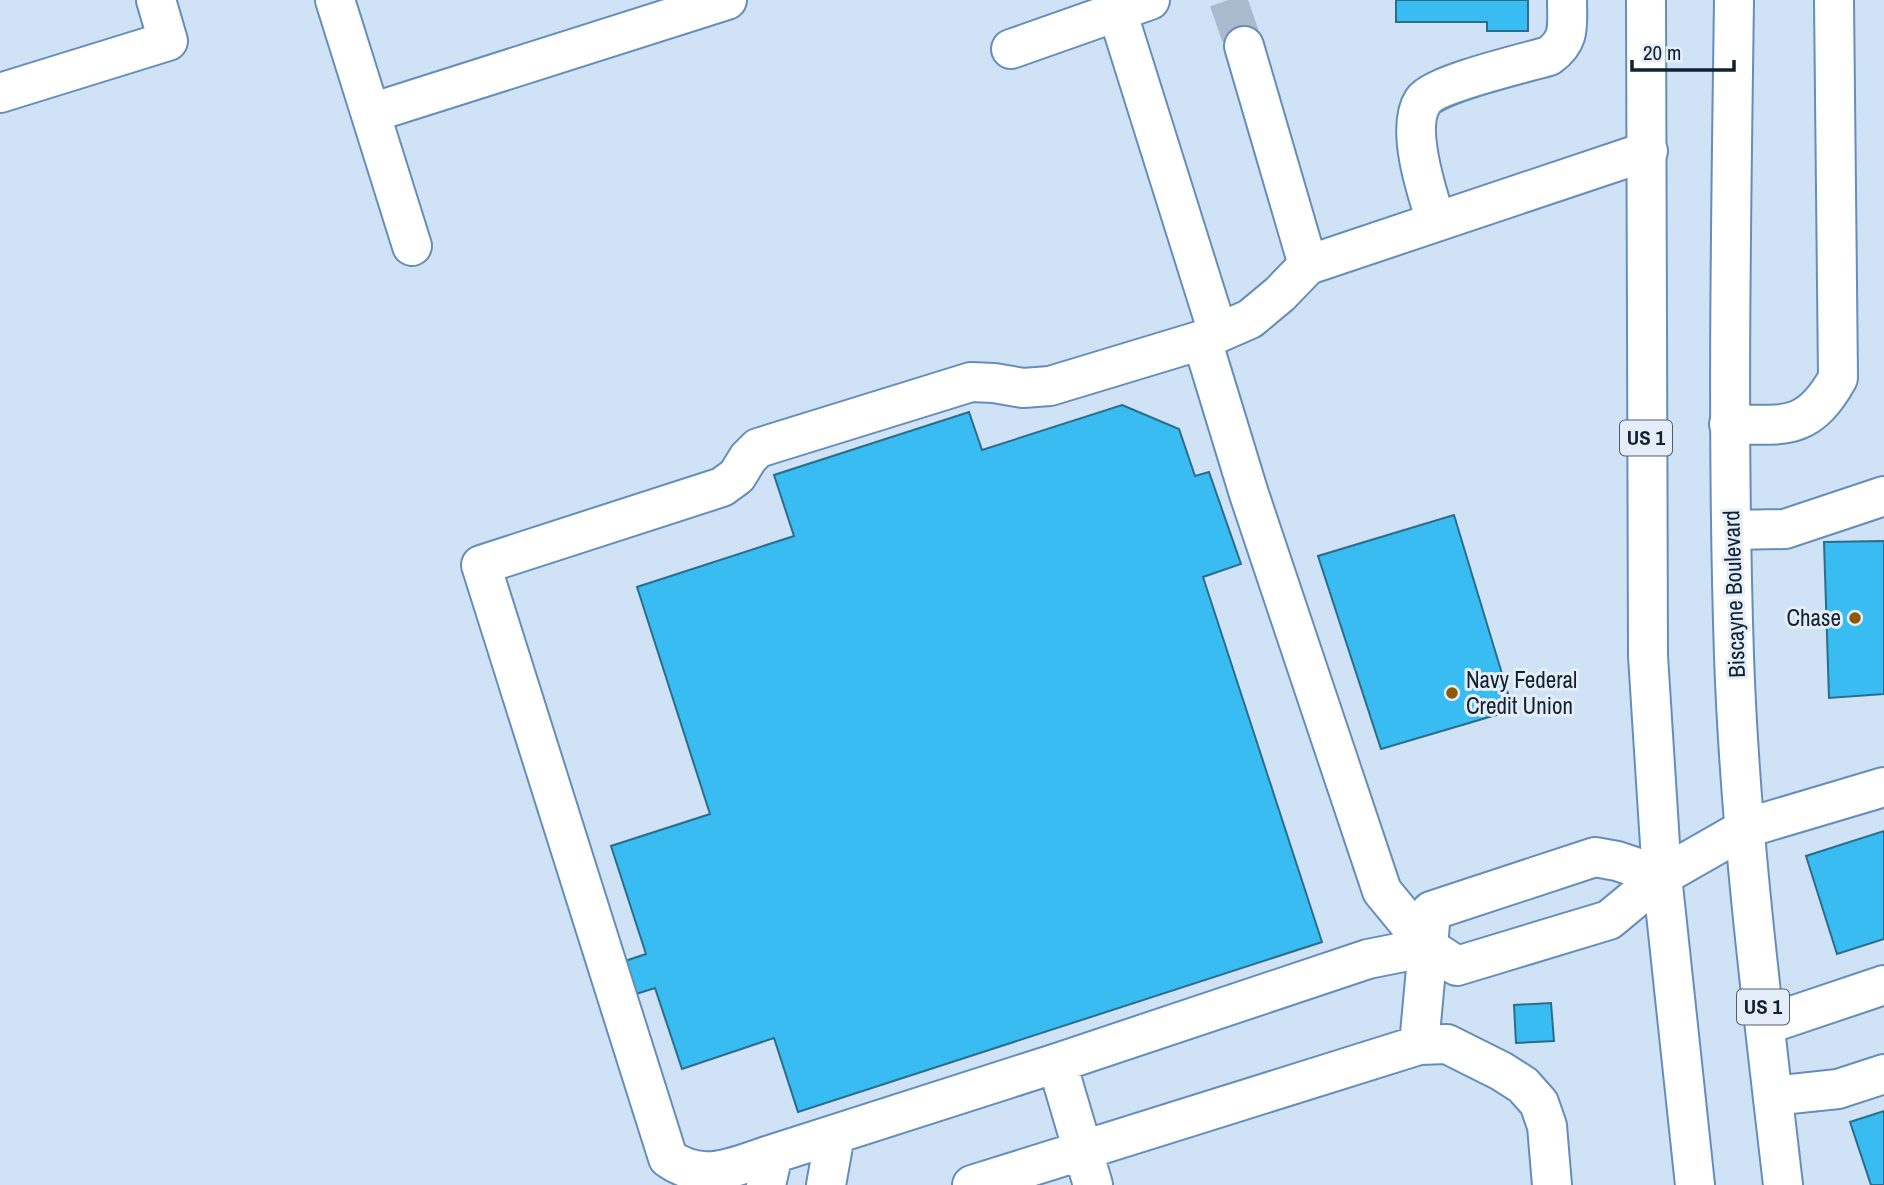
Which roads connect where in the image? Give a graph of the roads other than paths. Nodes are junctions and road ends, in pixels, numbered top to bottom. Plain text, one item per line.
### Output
1 (156, 0) edge
2 (335, 0) edge
3 (727, 0) edge
4 (1567, 0) edge
5 (1646, 0) edge
6 (1734, 0) edge
7 (1834, 0) edge
8 (1133, 5) edge
9 (621, 16) edge
10 (1244, 46) tunnel mouth
11 (1011, 48) dead end
12 (0, 93) edge
13 (371, 113) junction
14 (1648, 151) junction
15 (1436, 221) junction
16 (412, 246) dead end
17 (1308, 265) junction
18 (1210, 336) junction
19 (1729, 424) junction
20 (1884, 496) edge
21 (1732, 530) junction
22 (1884, 787) edge
23 (1746, 828) junction
24 (1661, 876) junction
25 (1428, 947) junction
26 (1884, 985) edge
27 (1765, 1025) junction
28 (1419, 1045) junction
29 (1057, 1063) junction
30 (1884, 1074) edge
31 (1773, 1096) junction
32 (835, 1135) junction
33 (1088, 1168) edge
34 (769, 1169) edge
35 (826, 1185) edge
36 (972, 1185) edge
37 (1552, 1185) edge
38 (1695, 1185) edge
39 (1783, 1185) edge

1 - 12 main road
2 - 13 main road
3 - 9 main road
4 - 15 main road
5 - 14 main road, US 1
6 - 19 main road, Biscayne Boulevard / US 1
7 - 19 main road
8 - 11 main road
8 - 18 main road
9 - 13 main road
10 - 17 main road
13 - 16 main road
14 - 15 main road
14 - 24 main road, US 1
15 - 17 main road
17 - 18 main road
18 - 25 main road
18 - 34 main road
19 - 21 main road, Biscayne Boulevard / US 1
20 - 21 main road
21 - 23 main road, Biscayne Boulevard / US 1
22 - 23 main road
23 - 24 main road
23 - 27 main road, Biscayne Boulevard / US 1
24 - 25 main road
24 - 25 main road
24 - 38 main road, US 1
25 - 28 main road
25 - 29 main road
26 - 27 main road
27 - 31 main road, Biscayne Boulevard / US 1
28 - 33 main road
28 - 37 main road
29 - 32 main road
29 - 33 main road
30 - 31 main road
31 - 39 main road, Biscayne Boulevard / US 1
32 - 34 main road
32 - 35 main road
33 - 36 main road

